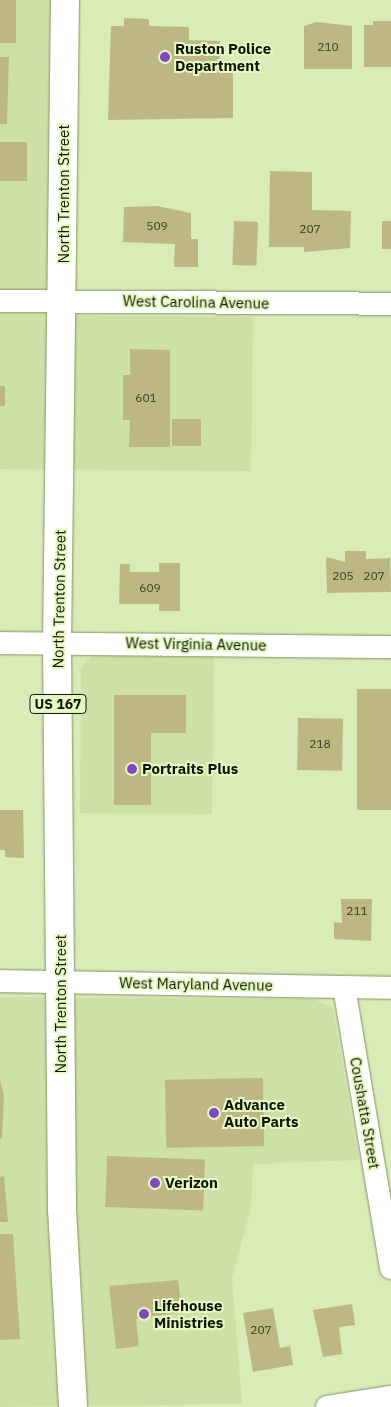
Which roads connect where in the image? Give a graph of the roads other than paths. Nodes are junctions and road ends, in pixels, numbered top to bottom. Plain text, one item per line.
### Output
1 (65, 0) edge
2 (0, 300) edge
3 (63, 301) junction
4 (391, 304) edge
5 (0, 643) edge
6 (58, 643) junction
7 (391, 646) edge
8 (0, 981) edge
9 (62, 981) junction
10 (344, 988) junction
11 (391, 988) edge
12 (384, 1186) edge
13 (391, 1268) edge
14 (391, 1397) edge
15 (73, 1407) edge
16 (327, 1407) edge

1 - 3 highway, North Trenton Street / US 167
2 - 3 street, West Carolina Avenue
3 - 4 street, West Carolina Avenue
3 - 6 highway, North Trenton Street / US 167
5 - 6 street, West Virginia Avenue
6 - 7 street, West Virginia Avenue
6 - 9 highway, North Trenton Street / US 167
8 - 9 street, West Maryland Avenue
9 - 10 street, West Maryland Avenue
9 - 15 highway, North Trenton Street / US 167
10 - 11 street, West Maryland Avenue
10 - 12 street, Coushatta Street
12 - 13 street, Coushatta Street
14 - 16 street

